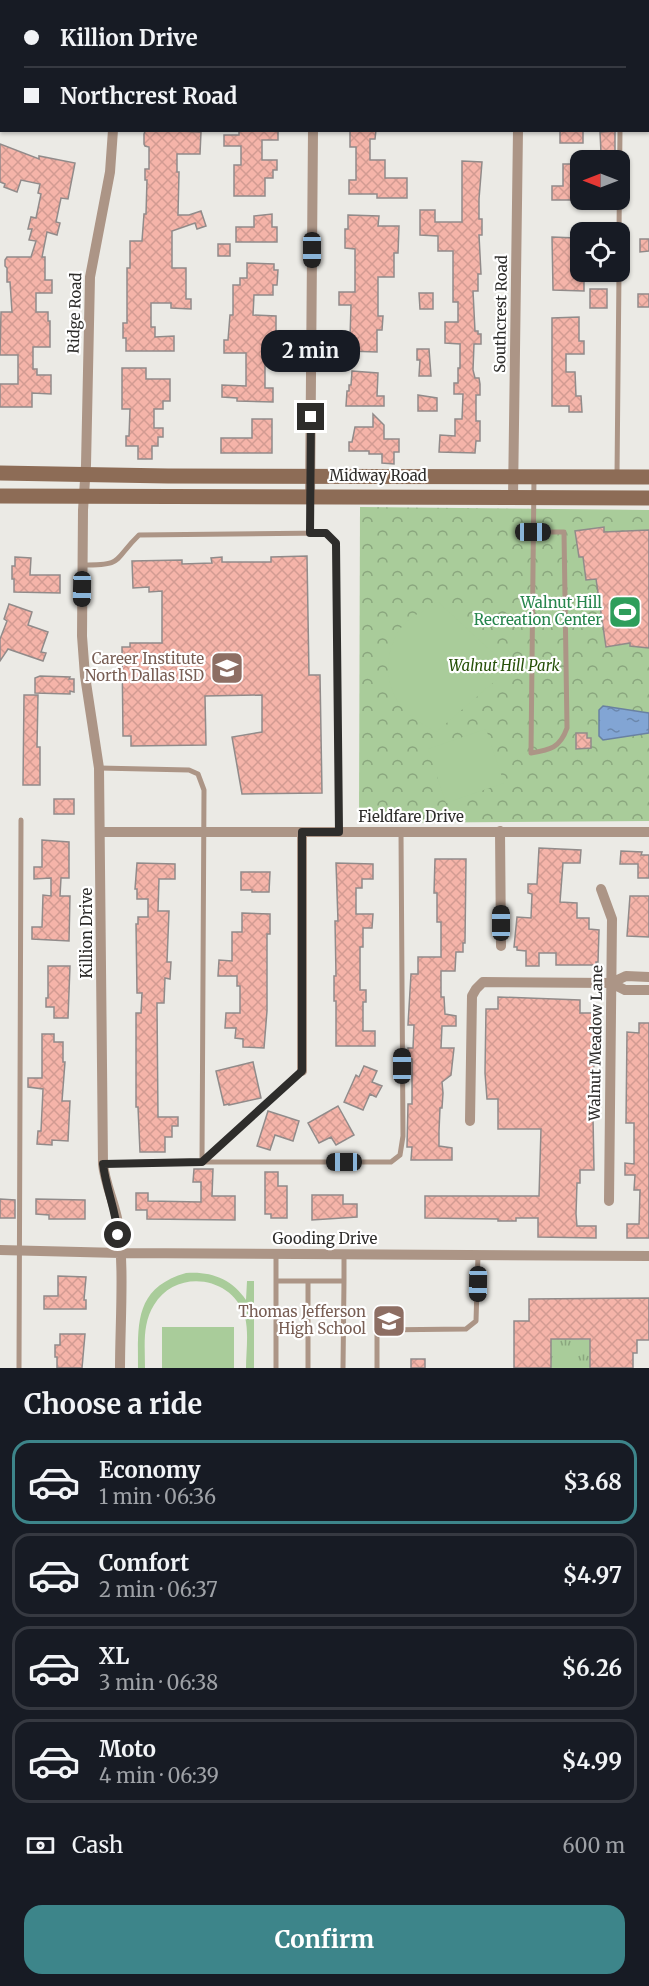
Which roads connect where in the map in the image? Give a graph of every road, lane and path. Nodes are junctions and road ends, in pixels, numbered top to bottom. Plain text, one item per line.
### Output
1 (113, 132) edge
2 (314, 132) edge
3 (518, 132) edge
4 (620, 132) edge
5 (619, 222) edge
6 (619, 282) edge
7 (0, 473) edge
8 (85, 475) junction
9 (254, 475) junction
10 (310, 476) junction
11 (514, 476) junction
12 (534, 476) junction
13 (618, 477) junction
14 (649, 477) edge
15 (0, 496) edge
16 (83, 497) junction
17 (254, 498) junction
18 (513, 498) junction
19 (534, 498) junction
20 (649, 498) edge
21 (310, 499) junction
22 (533, 532) junction
23 (310, 533) junction
24 (82, 565) junction
25 (99, 768) junction
26 (21, 820) dead end
27 (401, 831) junction
28 (500, 831) junction
29 (101, 832) junction
30 (203, 832) junction
31 (302, 832) junction
32 (339, 832) junction
33 (649, 832) edge
34 (601, 889) dead end
35 (501, 946) dead end
36 (649, 976) edge
37 (611, 983) junction
38 (649, 990) edge
39 (302, 1071) joint
40 (470, 1121) dead end
41 (202, 1162) junction
42 (103, 1164) junction
43 (609, 1201) dead end
44 (0, 1250) edge
45 (19, 1250) junction
46 (120, 1253) junction
47 (276, 1254) junction
48 (344, 1254) junction
49 (478, 1255) junction
50 (649, 1256) edge
51 (276, 1281) junction
52 (308, 1281) junction
53 (344, 1281) junction
54 (19, 1368) edge
55 (120, 1368) edge
56 (276, 1368) edge
57 (308, 1368) edge
58 (343, 1368) edge
59 (377, 1368) edge

1 - 8 street, Ridge Road
2 - 10 street
3 - 11 street, Southcrest Road
4 - 5 lane
6 - 13 lane
7 - 8 main road, Midway Road
8 - 9 main road, Midway Road
8 - 16 street, Ridge Road
9 - 10 main road, Midway Road
9 - 17 main road
10 - 11 main road, Midway Road
10 - 21 street
11 - 12 main road, Midway Road
11 - 18 street, Southcrest Road
12 - 13 main road, Midway Road
12 - 19 lane
13 - 14 main road, Midway Road
15 - 16 main road, Midway Road
16 - 17 main road, Midway Road
16 - 24 street, Killion Drive
17 - 21 main road, Midway Road
18 - 19 main road, Midway Road
18 - 21 main road, Midway Road
19 - 20 main road, Midway Road
19 - 22 lane
21 - 23 lane
22 - 22 lane
23 - 24 lane
23 - 32 lane
24 - 25 street, Killion Drive
25 - 29 street, Killion Drive
25 - 30 lane
26 - 45 lane
27 - 28 street, Fieldfare Drive
27 - 32 street, Fieldfare Drive
27 - 41 lane
28 - 33 street, Fieldfare Drive
28 - 35 street
29 - 30 street, Fieldfare Drive
29 - 42 street, Killion Drive
30 - 31 street, Fieldfare Drive
30 - 41 lane
31 - 32 street, Fieldfare Drive
31 - 39 street
34 - 37 street, Walnut Meadow Lane
36 - 37 street
37 - 38 street
37 - 40 street
37 - 43 street, Walnut Meadow Lane
39 - 41 lane
41 - 42 lane
42 - 46 street, Killion Drive
44 - 45 street, Gooding Drive
45 - 46 street, Gooding Drive
45 - 54 lane
46 - 47 street, Gooding Drive
46 - 55 street, Killion Drive
47 - 48 street, Gooding Drive
47 - 51 lane
48 - 49 street, Gooding Drive
48 - 53 lane
49 - 50 street, Gooding Drive
49 - 59 lane
51 - 52 lane
51 - 56 lane
52 - 53 lane
52 - 57 lane
53 - 58 lane

